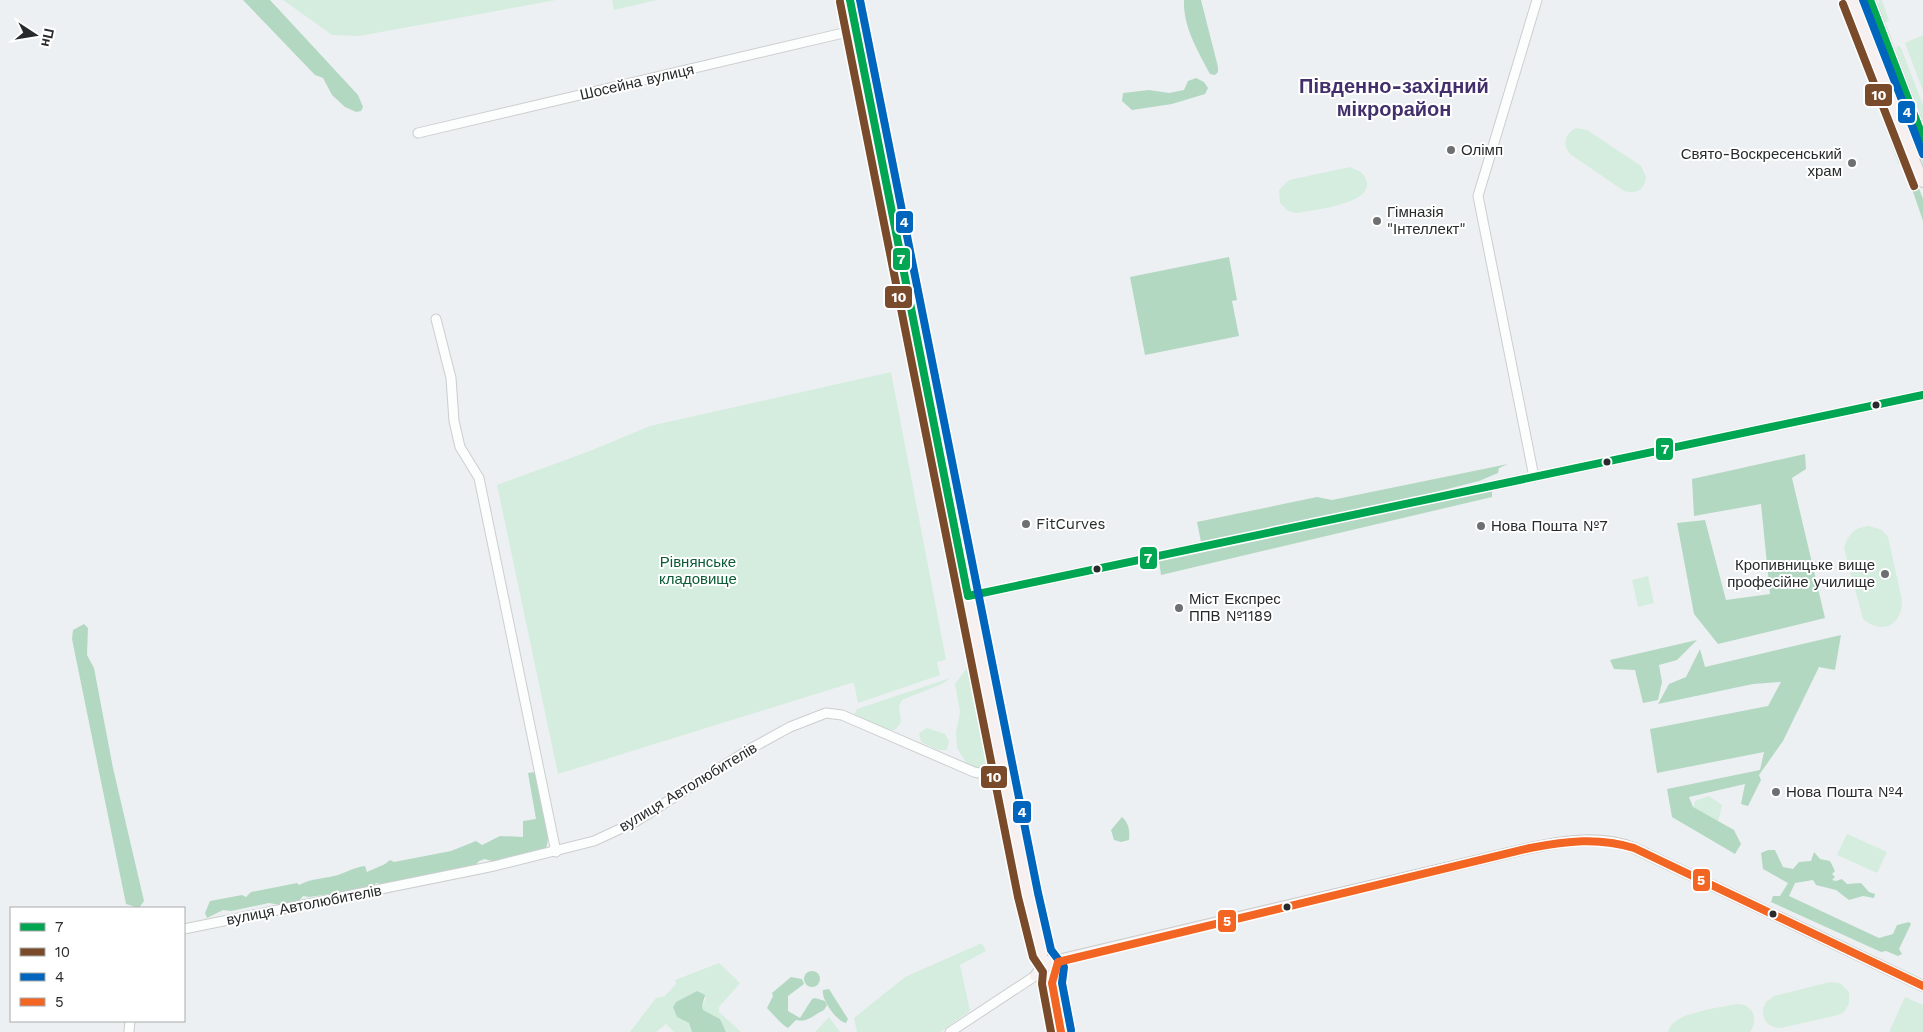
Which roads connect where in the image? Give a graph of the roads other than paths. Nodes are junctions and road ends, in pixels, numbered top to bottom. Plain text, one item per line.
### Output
1 (850, 0) edge
2 (1537, 0) edge
3 (1852, 0) edge
4 (1870, 0) edge
5 (856, 30) junction
6 (418, 133) dead end
7 (1923, 138) edge
8 (1923, 182) edge
9 (436, 319) dead end
10 (1923, 395) edge
11 (1534, 476) junction
12 (968, 596) junction
13 (1004, 773) junction
14 (556, 852) junction
15 (185, 929) edge
16 (1048, 971) junction
17 (1923, 986) edge
18 (950, 1032) edge
19 (1061, 1032) edge

1 - 5 main road
2 - 11 street
3 - 8 main road
4 - 7 main road
5 - 6 street, Шосейна вулиця
5 - 12 main road
9 - 14 street
10 - 11 street
11 - 12 street
12 - 13 main road
13 - 14 street, вулиця Автолюбителів
13 - 16 main road
14 - 15 street, вулиця Автолюбителів
16 - 17 main road
16 - 18 street
16 - 19 main road

